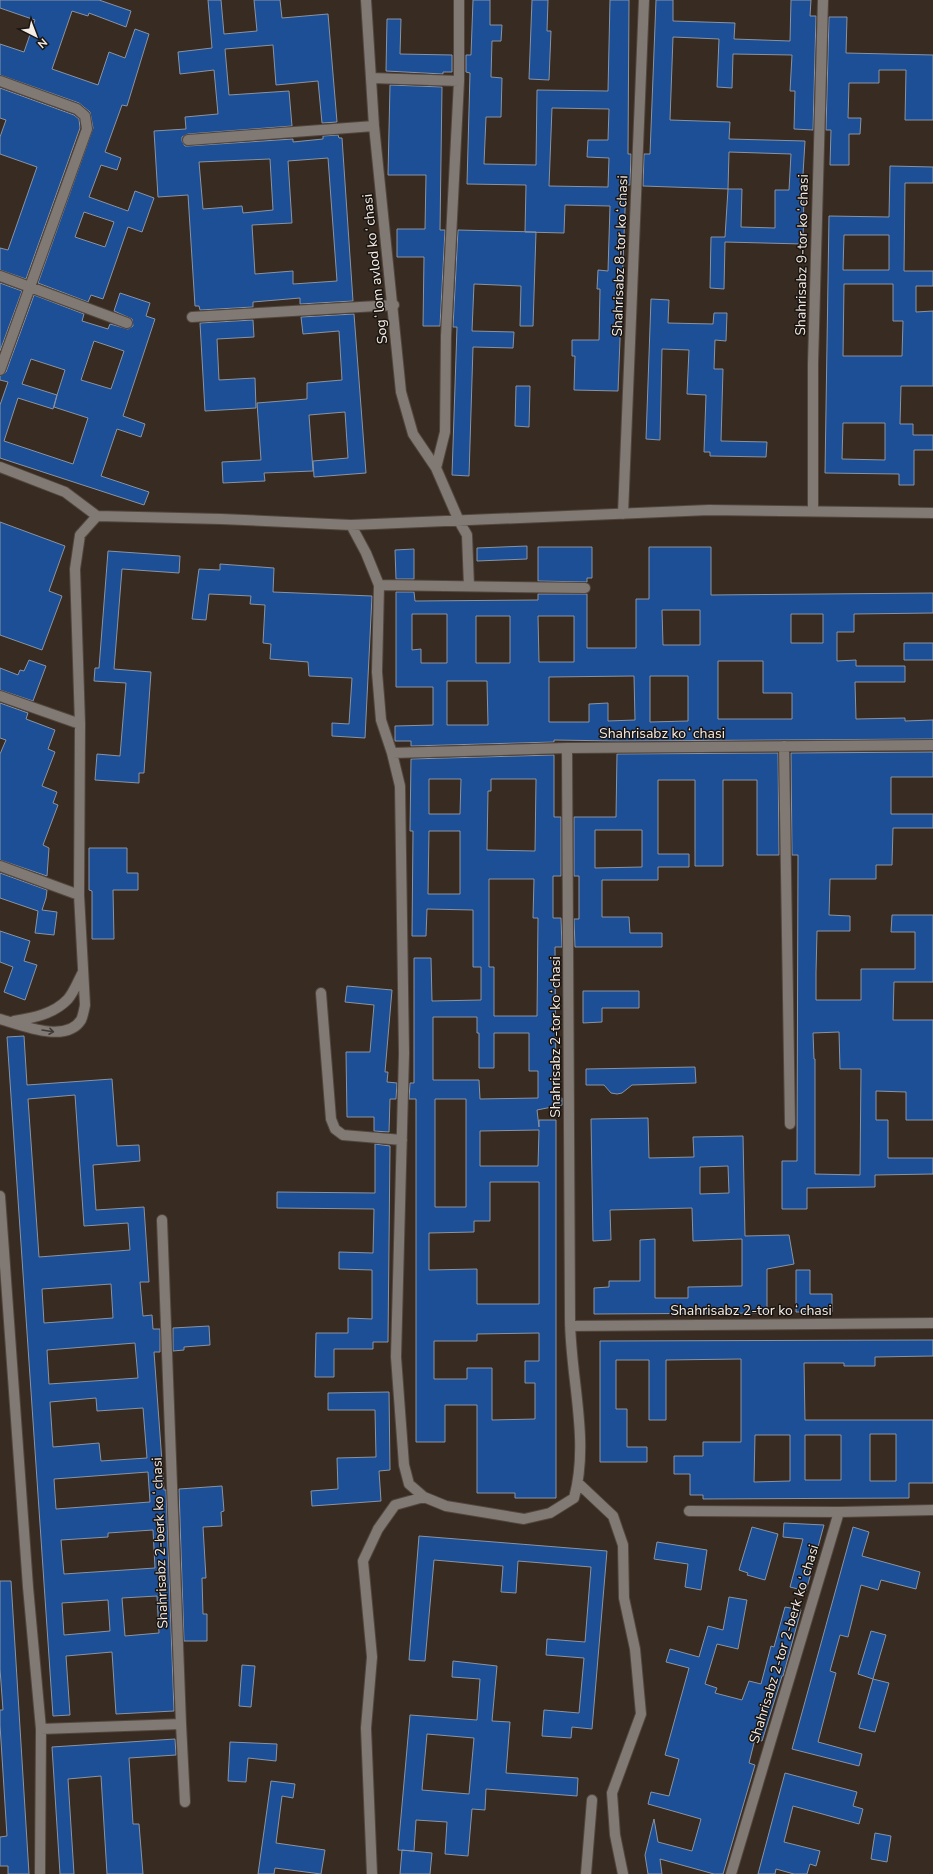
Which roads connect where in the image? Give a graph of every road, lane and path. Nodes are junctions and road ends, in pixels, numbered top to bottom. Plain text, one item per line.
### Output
1 (366, 0) edge
2 (459, 0) edge
3 (644, 0) edge
4 (823, 0) edge
5 (372, 78) junction
6 (0, 81) edge
7 (459, 81) junction
8 (374, 126) junction
9 (188, 140) dead end
10 (0, 276) edge
11 (30, 286) junction
12 (394, 305) junction
13 (192, 317) dead end
14 (127, 323) dead end
15 (0, 370) edge
16 (0, 467) edge
17 (436, 468) junction
18 (813, 510) junction
19 (933, 513) edge
20 (623, 514) junction
21 (97, 516) junction
22 (459, 521) junction
23 (351, 525) junction
24 (379, 585) junction
25 (469, 586) junction
26 (585, 588) dead end
27 (0, 696) edge
28 (80, 724) junction
29 (933, 745) edge
30 (784, 746) junction
31 (567, 748) junction
32 (392, 753) junction
33 (0, 866) edge
34 (79, 895) junction
35 (83, 971) junction
36 (321, 993) dead end
37 (5, 1020) edge
38 (790, 1124) dead end
39 (402, 1140) junction
40 (0, 1196) edge
41 (162, 1220) dead end
42 (933, 1323) edge
43 (570, 1326) junction
44 (578, 1483) junction
45 (424, 1497) junction
46 (933, 1510) edge
47 (689, 1511) dead end
48 (839, 1512) junction
49 (181, 1724) junction
50 (41, 1729) junction
51 (592, 1800) dead end
52 (185, 1802) dead end
53 (40, 1874) edge
54 (372, 1874) edge
55 (586, 1874) edge
56 (623, 1874) edge
57 (731, 1874) edge

1 - 5 street, Sogʻlom avlod koʻchasi
2 - 7 street
3 - 20 street, Shahrisabz 8-tor koʻchasi
4 - 18 street, Shahrisabz 9-tor koʻchasi
5 - 7 street
5 - 8 street, Sogʻlom avlod koʻchasi
6 - 11 street
7 - 17 street
8 - 9 street
8 - 12 street, Sogʻlom avlod koʻchasi
10 - 11 street
11 - 14 street
11 - 15 street
12 - 13 street
12 - 17 street, Sogʻlom avlod koʻchasi
16 - 21 street
17 - 22 street, Sogʻlom avlod koʻchasi
18 - 19 street
18 - 20 street
20 - 22 street
21 - 23 street
21 - 28 street
22 - 23 street
22 - 25 street, Sogʻlom avlod koʻchasi
23 - 24 street
24 - 25 street
24 - 32 street
25 - 26 street
27 - 28 street
28 - 34 street
29 - 30 street, Shahrisabz koʻchasi
30 - 31 street, Shahrisabz koʻchasi
30 - 38 street
31 - 32 street, Shahrisabz koʻchasi
31 - 43 street, Shahrisabz 2-tor koʻchasi
32 - 39 street
33 - 34 street
34 - 35 street
35 - 37 street
37 -> 35 street
36 - 39 street
39 - 45 street
40 - 50 street
41 - 49 street, Shahrisabz 2-berk koʻchasi
42 - 43 street, Shahrisabz 2-tor koʻchasi
43 - 44 street, Shahrisabz 2-tor koʻchasi
44 - 45 street
44 - 56 street
45 - 54 street
46 - 48 street
47 - 48 street
48 - 57 street, Shahrisabz 2-tor 2-berk koʻchasi
49 - 50 street
49 - 52 street, Shahrisabz 2-berk koʻchasi
50 - 53 street
51 - 55 street

